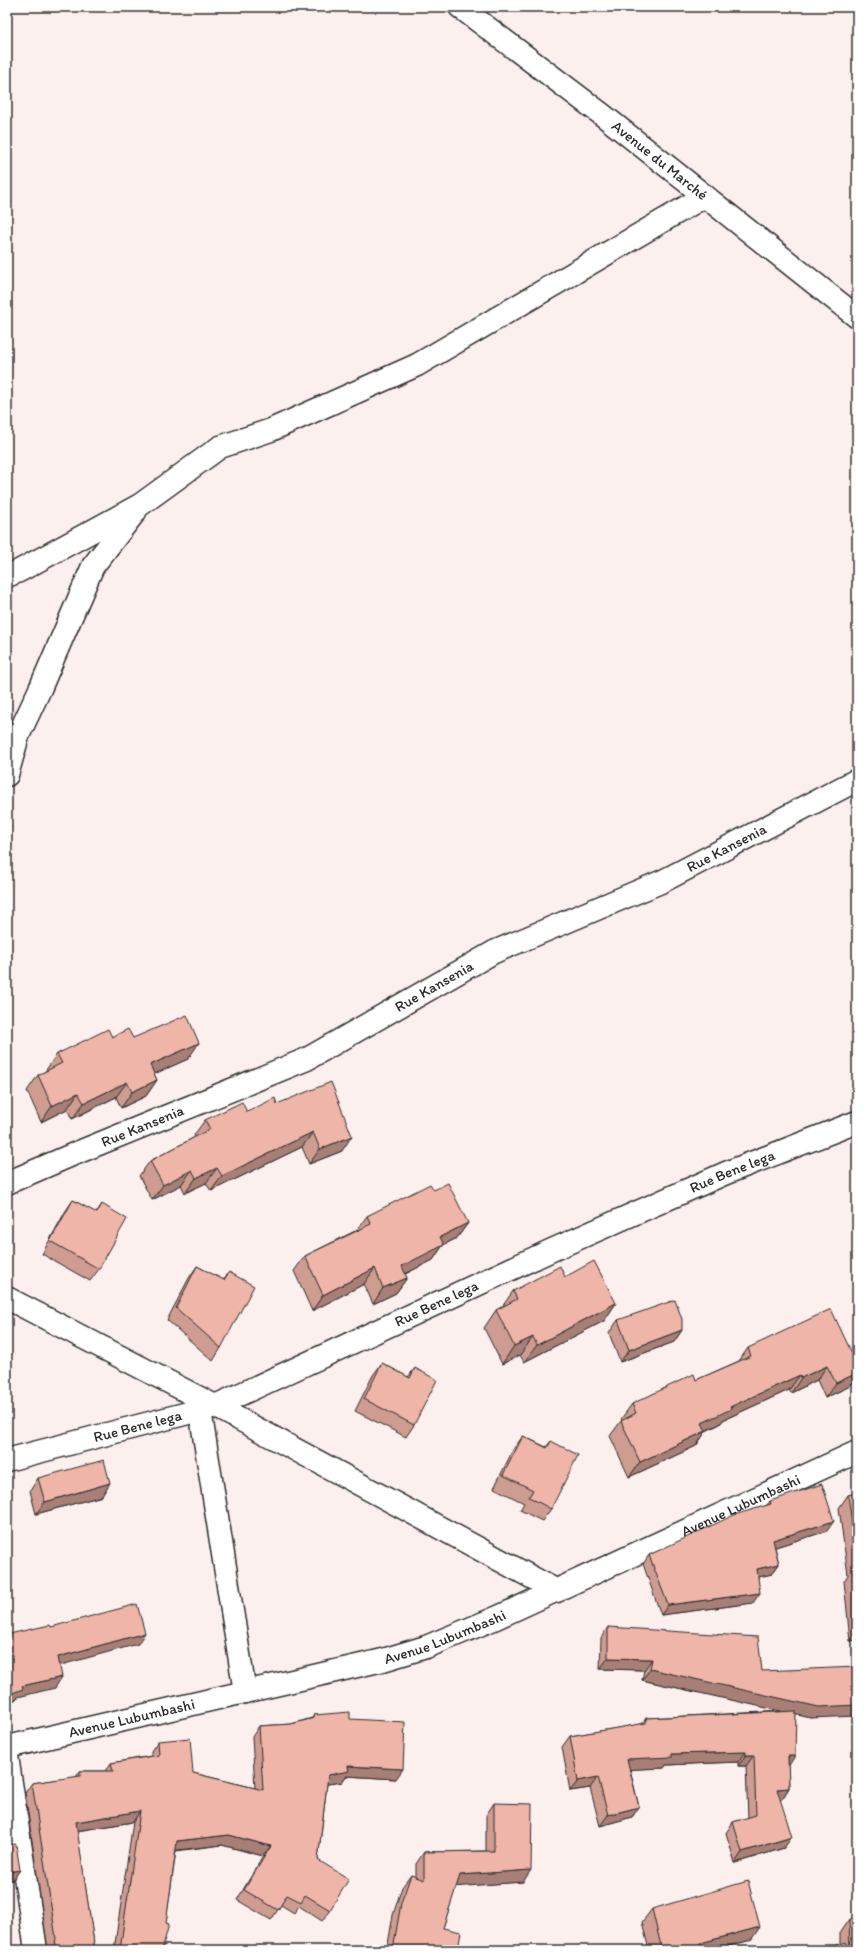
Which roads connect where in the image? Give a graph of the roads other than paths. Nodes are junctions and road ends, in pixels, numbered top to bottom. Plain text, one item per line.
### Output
1 (460, 7) edge
2 (705, 196) junction
3 (857, 317) edge
4 (140, 505) junction
5 (7, 576) edge
6 (7, 775) edge
7 (857, 780) edge
8 (857, 1122) edge
9 (7, 1183) edge
10 (7, 1298) edge
11 (208, 1408) junction
12 (857, 1452) edge
13 (7, 1460) edge
14 (557, 1591) junction
15 (245, 1692) junction
16 (7, 1746) edge
17 (7, 1756) edge
18 (36, 1950) edge

1 - 2 street, Avenue du Marché
2 - 3 street, Avenue du Marché
2 - 4 street
4 - 5 street
4 - 6 street
7 - 9 street, Rue Kansenia
8 - 11 street, Rue Bene lega
10 - 11 street
11 - 13 street, Rue Bene lega
11 - 14 street
11 - 15 street
12 - 14 street, Avenue Lubumbashi
14 - 15 street, Avenue Lubumbashi
15 - 16 street, Avenue Lubumbashi
17 - 18 street

